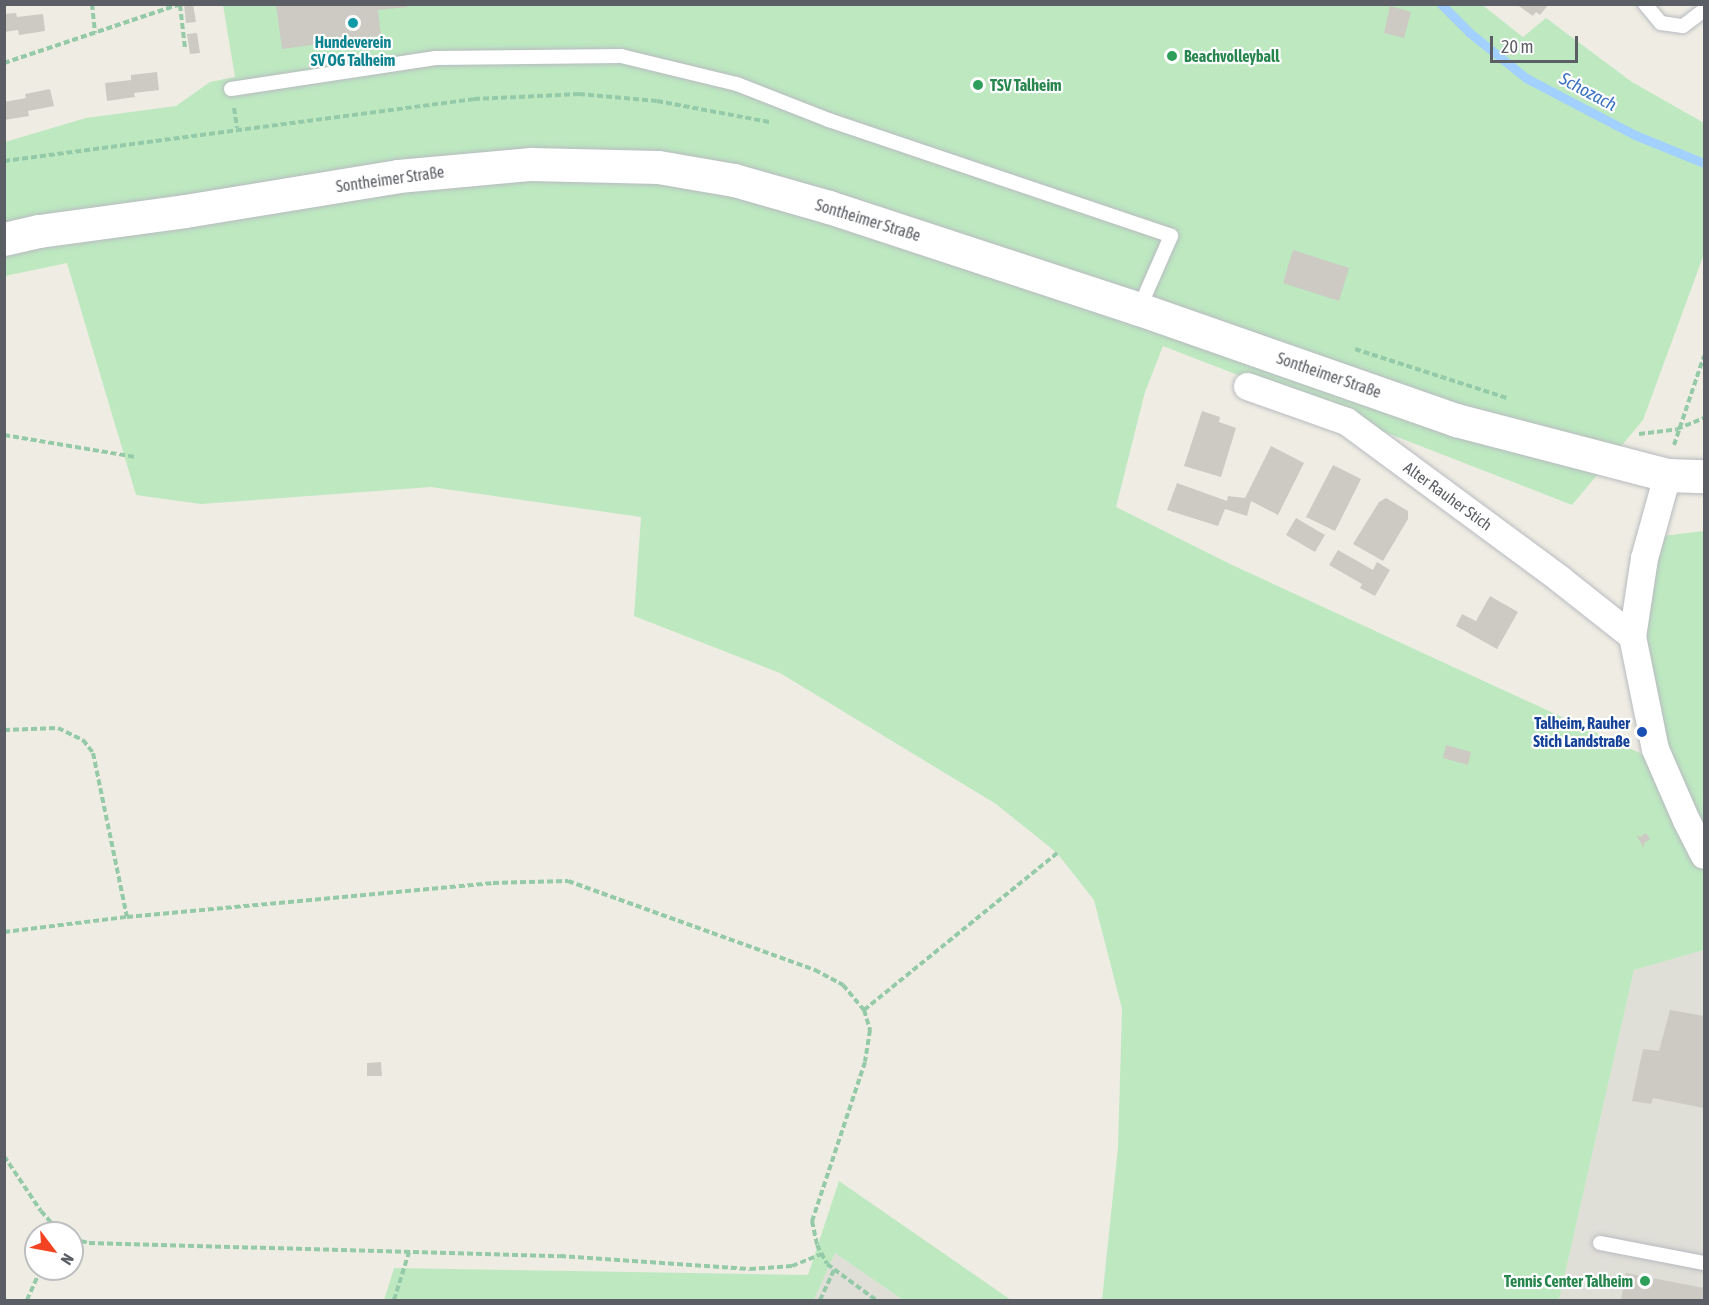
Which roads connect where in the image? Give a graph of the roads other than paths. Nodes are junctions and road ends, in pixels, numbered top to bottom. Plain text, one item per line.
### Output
1 (1645, 4) edge
2 (1704, 10) edge
3 (231, 89) dead end
4 (4, 239) edge
5 (1139, 309) junction
6 (1247, 386) dead end
7 (1667, 475) junction
8 (1704, 476) edge
9 (1632, 636) junction
10 (1704, 855) edge
11 (1600, 1243) dead end
12 (1704, 1263) edge

1 - 2 lane
3 - 5 lane
4 - 5 street, Sontheimer Straße
5 - 7 street, Sontheimer Straße
6 - 9 street, Alter Rauher Stich
7 - 8 street, Sontheimer Straße
7 - 9 street
9 - 10 street
11 - 12 lane

